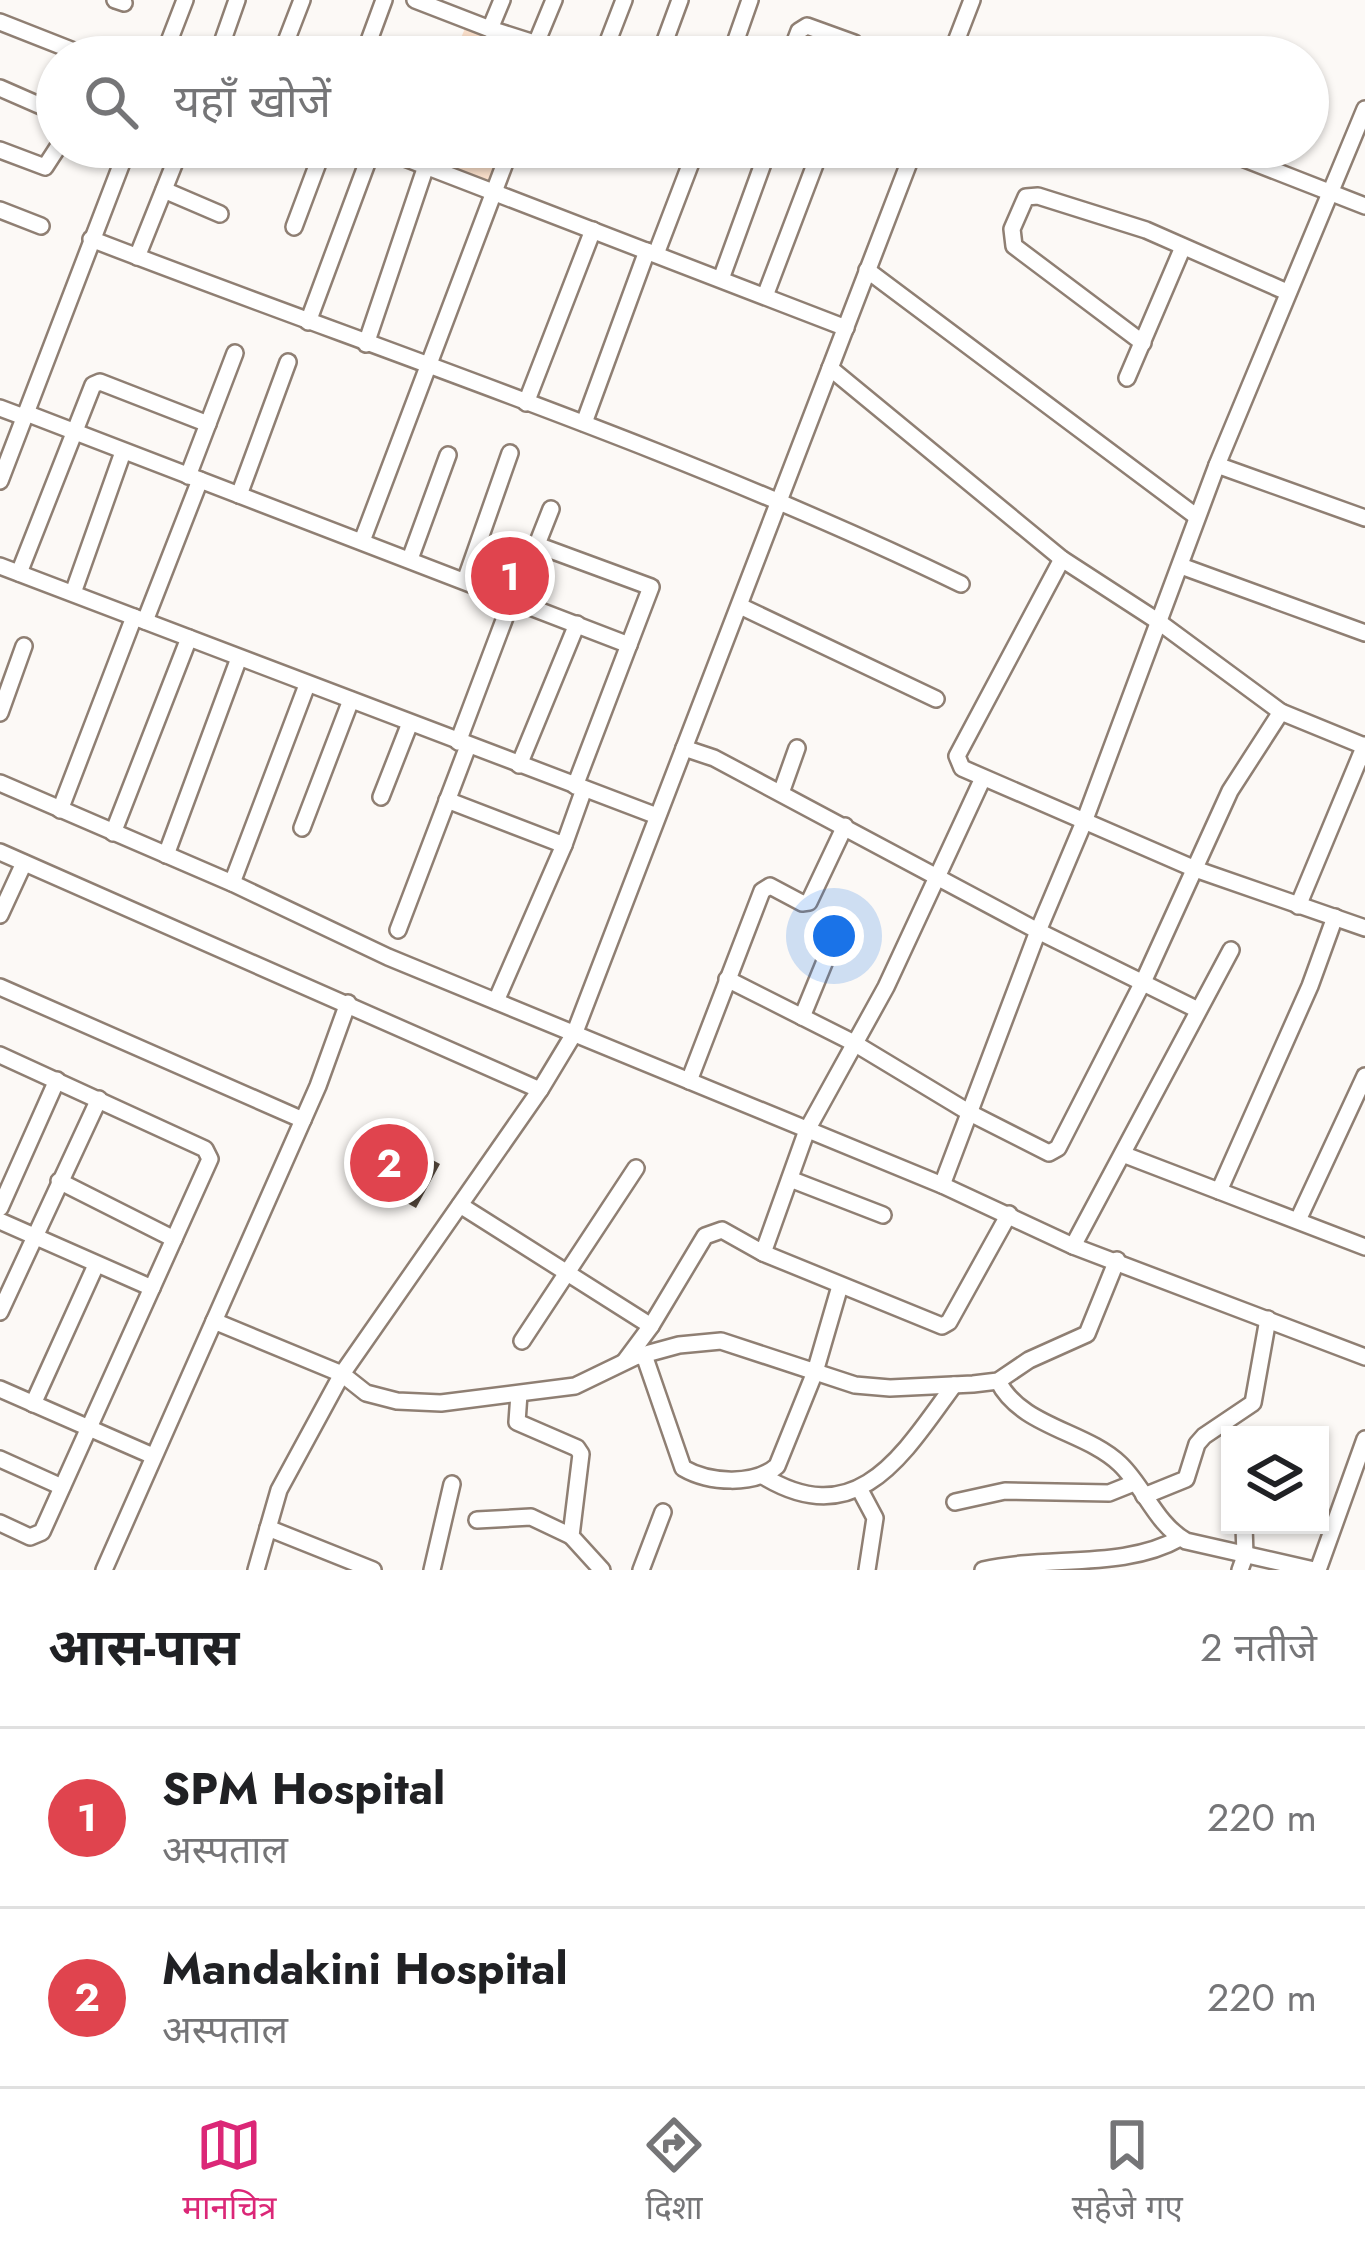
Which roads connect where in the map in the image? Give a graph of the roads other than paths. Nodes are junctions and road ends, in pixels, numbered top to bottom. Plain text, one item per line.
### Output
1 (185, 0) edge
2 (237, 0) edge
3 (302, 0) edge
4 (384, 0) edge
5 (415, 0) edge
6 (502, 0) edge
7 (554, 0) edge
8 (624, 0) edge
9 (680, 0) edge
10 (750, 0) edge
11 (965, 2) edge
12 (441, 4) edge
13 (0, 22) edge
14 (490, 29) junction
15 (36, 36) edge
16 (171, 36) edge
17 (224, 36) edge
18 (288, 36) edge
19 (371, 36) edge
20 (510, 36) edge
21 (546, 36) edge
22 (610, 36) edge
23 (667, 36) edge
24 (737, 36) edge
25 (797, 36) edge
26 (835, 36) edge
27 (955, 36) edge
28 (0, 88) edge
29 (36, 104) edge
30 (1365, 109) edge
31 (0, 150) edge
32 (36, 164) edge
33 (120, 168) edge
34 (173, 168) edge
35 (316, 168) edge
36 (366, 168) edge
37 (425, 168) edge
38 (431, 168) edge
39 (504, 168) edge
40 (688, 168) edge
41 (761, 168) edge
42 (813, 168) edge
43 (907, 168) edge
44 (1267, 168) edge
45 (164, 190) junction
46 (495, 192) junction
47 (1333, 194) junction
48 (1365, 206) edge
49 (0, 210) edge
50 (220, 214) dead end
51 (41, 226) dead end
52 (294, 227) dead end
53 (593, 230) junction
54 (91, 239) junction
55 (1183, 248) junction
56 (651, 252) junction
57 (137, 257) junction
58 (867, 270) junction
59 (721, 279) junction
60 (1287, 292) junction
61 (765, 296) junction
62 (308, 322) junction
63 (846, 328) junction
64 (366, 344) junction
65 (1143, 344) junction
66 (235, 353) dead end
67 (287, 362) dead end
68 (427, 367) junction
69 (830, 368) junction
70 (1127, 378) dead end
71 (526, 403) junction
72 (0, 408) edge
73 (25, 415) junction
74 (584, 423) junction
75 (208, 424) junction
76 (75, 433) junction
77 (123, 452) junction
78 (510, 453) dead end
79 (448, 455) dead end
80 (1217, 465) junction
81 (194, 478) junction
82 (0, 482) edge
83 (239, 495) junction
84 (779, 502) junction
85 (551, 508) dead end
86 (1197, 517) junction
87 (1365, 518) edge
88 (362, 541) junction
89 (537, 545) junction
90 (410, 559) junction
91 (1062, 559) junction
92 (0, 566) edge
93 (1181, 566) junction
94 (19, 573) junction
95 (465, 581) junction
96 (961, 584) dead end
97 (73, 593) junction
98 (513, 599) junction
99 (740, 606) junction
100 (140, 619) junction
101 (1159, 622) junction
102 (577, 624) junction
103 (1365, 633) edge
104 (189, 638) junction
105 (629, 645) junction
106 (24, 646) dead end
107 (239, 658) junction
108 (307, 685) junction
109 (936, 699) dead end
110 (351, 700) junction
111 (0, 712) edge
112 (1281, 712) junction
113 (410, 723) junction
114 (463, 744) junction
115 (1365, 746) edge
116 (684, 748) junction
117 (796, 748) dead end
118 (519, 765) junction
119 (982, 778) junction
120 (0, 783) edge
121 (580, 787) junction
122 (781, 793) junction
123 (380, 797) dead end
124 (447, 800) junction
125 (60, 810) junction
126 (657, 816) junction
127 (1084, 822) junction
128 (845, 826) junction
129 (302, 827) dead end
130 (112, 833) junction
131 (564, 845) junction
132 (0, 852) edge
133 (166, 855) junction
134 (24, 862) junction
135 (1195, 869) junction
136 (936, 875) junction
137 (232, 883) junction
138 (1298, 906) junction
139 (0, 915) edge
140 (1335, 917) junction
141 (1365, 928) edge
142 (398, 930) dead end
143 (1038, 931) junction
144 (834, 939) dead end
145 (1231, 950) dead end
146 (727, 980) junction
147 (1144, 980) junction
148 (0, 987) edge
149 (496, 1001) junction
150 (348, 1004) junction
151 (1198, 1010) junction
152 (802, 1018) junction
153 (575, 1032) junction
154 (854, 1043) junction
155 (0, 1055) edge
156 (1365, 1076) edge
157 (57, 1080) junction
158 (689, 1081) junction
159 (540, 1090) junction
160 (98, 1099) junction
161 (970, 1114) junction
162 (303, 1120) junction
163 (807, 1130) junction
164 (1125, 1156) junction
165 (636, 1168) dead end
166 (790, 1179) junction
167 (59, 1181) junction
168 (942, 1185) junction
169 (1219, 1190) junction
170 (460, 1205) junction
171 (0, 1208) edge
172 (1009, 1214) junction
173 (883, 1215) dead end
174 (1298, 1220) junction
175 (0, 1221) edge
176 (34, 1235) junction
177 (174, 1239) junction
178 (1073, 1246) junction
179 (1365, 1247) edge
180 (763, 1253) junction
181 (1117, 1260) junction
182 (96, 1265) junction
183 (565, 1271) junction
184 (840, 1286) junction
185 (152, 1288) junction
186 (0, 1312) edge
187 (1268, 1319) junction
188 (214, 1321) junction
189 (651, 1326) junction
190 (522, 1341) dead end
191 (644, 1355) junction
192 (1365, 1357) edge
193 (623, 1364) junction
194 (815, 1372) junction
195 (342, 1375) junction
196 (998, 1381) junction
197 (954, 1385) junction
198 (0, 1389) edge
199 (519, 1394) junction
200 (33, 1404) junction
201 (87, 1426) junction
202 (1365, 1439) edge
203 (153, 1456) junction
204 (3, 1467) edge
205 (764, 1476) junction
206 (1359, 1477) edge
207 (452, 1484) dead end
208 (62, 1487) junction
209 (860, 1488) junction
210 (1139, 1490) junction
211 (955, 1502) dead end
212 (663, 1512) dead end
213 (476, 1520) dead end
214 (0, 1523) edge
215 (268, 1528) junction
216 (572, 1537) junction
217 (1180, 1538) junction
218 (1242, 1563) edge
219 (1087, 1567) edge
220 (104, 1570) edge
221 (256, 1570) edge
222 (373, 1570) edge
223 (432, 1570) edge
224 (602, 1570) edge
225 (641, 1570) edge
226 (867, 1570) edge
227 (983, 1570) edge
228 (1316, 1570) edge

1 - 16 street
2 - 17 street
3 - 18 street
4 - 19 street
5 - 12 street
6 - 14 street
7 - 21 street
8 - 22 street
9 - 23 street
10 - 24 street
11 - 27 street
12 - 14 street
13 - 15 street
14 - 20 street
25 - 26 street
28 - 29 street
30 - 47 street
31 - 32 street
33 - 54 street
34 - 45 street
35 - 52 street
36 - 62 street
37 - 64 street
38 - 46 street
39 - 46 street
40 - 56 street
41 - 59 street
42 - 61 street
43 - 58 street
44 - 47 street
45 - 50 street
45 - 57 street
46 - 53 street
46 - 68 street
47 - 48 street
47 - 60 street
49 - 51 street
53 - 56 street
53 - 71 street
54 - 57 street
54 - 73 street
55 - 60 street
55 - 65 street
55 - 65 street
56 - 59 street
56 - 74 street
57 - 62 street
58 - 63 street
58 - 86 street
59 - 61 street
60 - 80 street
61 - 63 street
62 - 64 street
63 - 69 street
64 - 68 street
65 - 70 street
66 - 75 street
67 - 83 street
68 - 71 street
68 - 88 street
69 - 84 street
69 - 91 street
71 - 74 street
72 - 73 street
73 - 76 street
73 - 82 street
74 - 84 street
75 - 76 street
75 - 81 street
76 - 77 street
76 - 94 street
77 - 81 street
77 - 97 street
78 - 95 street
79 - 90 street
80 - 86 street
80 - 87 street
81 - 83 street
81 - 100 street
83 - 88 street
84 - 96 street
84 - 99 street
85 - 89 street
86 - 93 street
88 - 90 street
89 - 98 street
89 - 105 street
90 - 95 street
91 - 101 street
91 - 119 street
92 - 94 street
93 - 101 street
93 - 103 street
94 - 97 street
95 - 98 street
97 - 100 street
98 - 102 street
98 - 114 street
99 - 109 street
99 - 116 street
100 - 104 street
100 - 125 street
101 - 112 street
101 - 127 street
102 - 105 street
102 - 118 street
104 - 107 street
104 - 130 street
105 - 121 street
106 - 111 street
107 - 108 street
107 - 133 street
108 - 110 street
108 - 137 street
110 - 113 street
110 - 129 street
112 - 115 street
112 - 135 street
113 - 114 street
113 - 123 street
114 - 118 street
114 - 124 street
115 - 138 street
116 - 122 street
116 - 126 street
117 - 122 street
118 - 121 street
119 - 127 street
119 - 136 street
120 - 125 street
121 - 126 street
121 - 131 street
122 - 128 street
124 - 131 street
124 - 142 street
125 - 130 street
126 - 153 street
127 - 135 street
127 - 143 street
128 - 136 street
128 - 146 street
130 - 133 street
131 - 149 street
132 - 134 street
133 - 137 street
134 - 139 street
134 - 150 street
135 - 138 street
135 - 147 street
136 - 143 street
136 - 154 street
137 - 149 street
138 - 140 street
140 - 141 street
140 - 169 street
143 - 147 street
143 - 161 street
144 - 152 street
145 - 151 street
146 - 152 street
146 - 158 street
147 - 151 street
147 - 161 street
148 - 162 street
149 - 153 street
150 - 159 street
150 - 162 street
151 - 164 street
152 - 154 street
153 - 158 street
153 - 159 street
154 - 161 street
154 - 163 street
155 - 157 street
156 - 174 street
157 - 160 street
157 - 171 street
158 - 163 street
159 - 170 street
160 - 167 street
160 - 177 street
161 - 168 street
162 - 188 street
163 - 166 street
163 - 168 street
164 - 169 street
164 - 178 street
165 - 183 street
166 - 173 street
166 - 180 street
167 - 176 street
167 - 177 street
168 - 172 street
169 - 174 street
170 - 183 street
170 - 195 street
172 - 178 street
172 - 184 street
174 - 179 street
175 - 176 street
176 - 182 street
176 - 186 street
177 - 185 street
178 - 181 street
180 - 184 street
180 - 189 street
181 - 187 street
181 - 196 street
182 - 185 street
182 - 200 street
183 - 189 street
183 - 190 street
184 - 194 street
185 - 201 street
187 - 192 street
187 - 210 street
188 - 195 street
188 - 203 street
189 - 193 street
191 - 193 street
191 - 194 street
191 - 205 street
193 - 199 street
194 - 197 street
194 - 205 street
195 - 199 street
195 - 215 street
196 - 197 street
196 - 210 street
197 - 209 street
198 - 200 street
199 - 216 street
200 - 201 street
201 - 203 street
201 - 208 street
202 - 206 street
203 - 220 street
204 - 208 street
205 - 209 street
206 - 228 street
207 - 223 street
208 - 214 street
209 - 226 street
210 - 211 street
210 - 217 street
212 - 225 street
213 - 216 street
215 - 221 street
215 - 222 street
216 - 224 street
217 - 218 street
217 - 219 street
218 - 228 street
219 - 227 street

